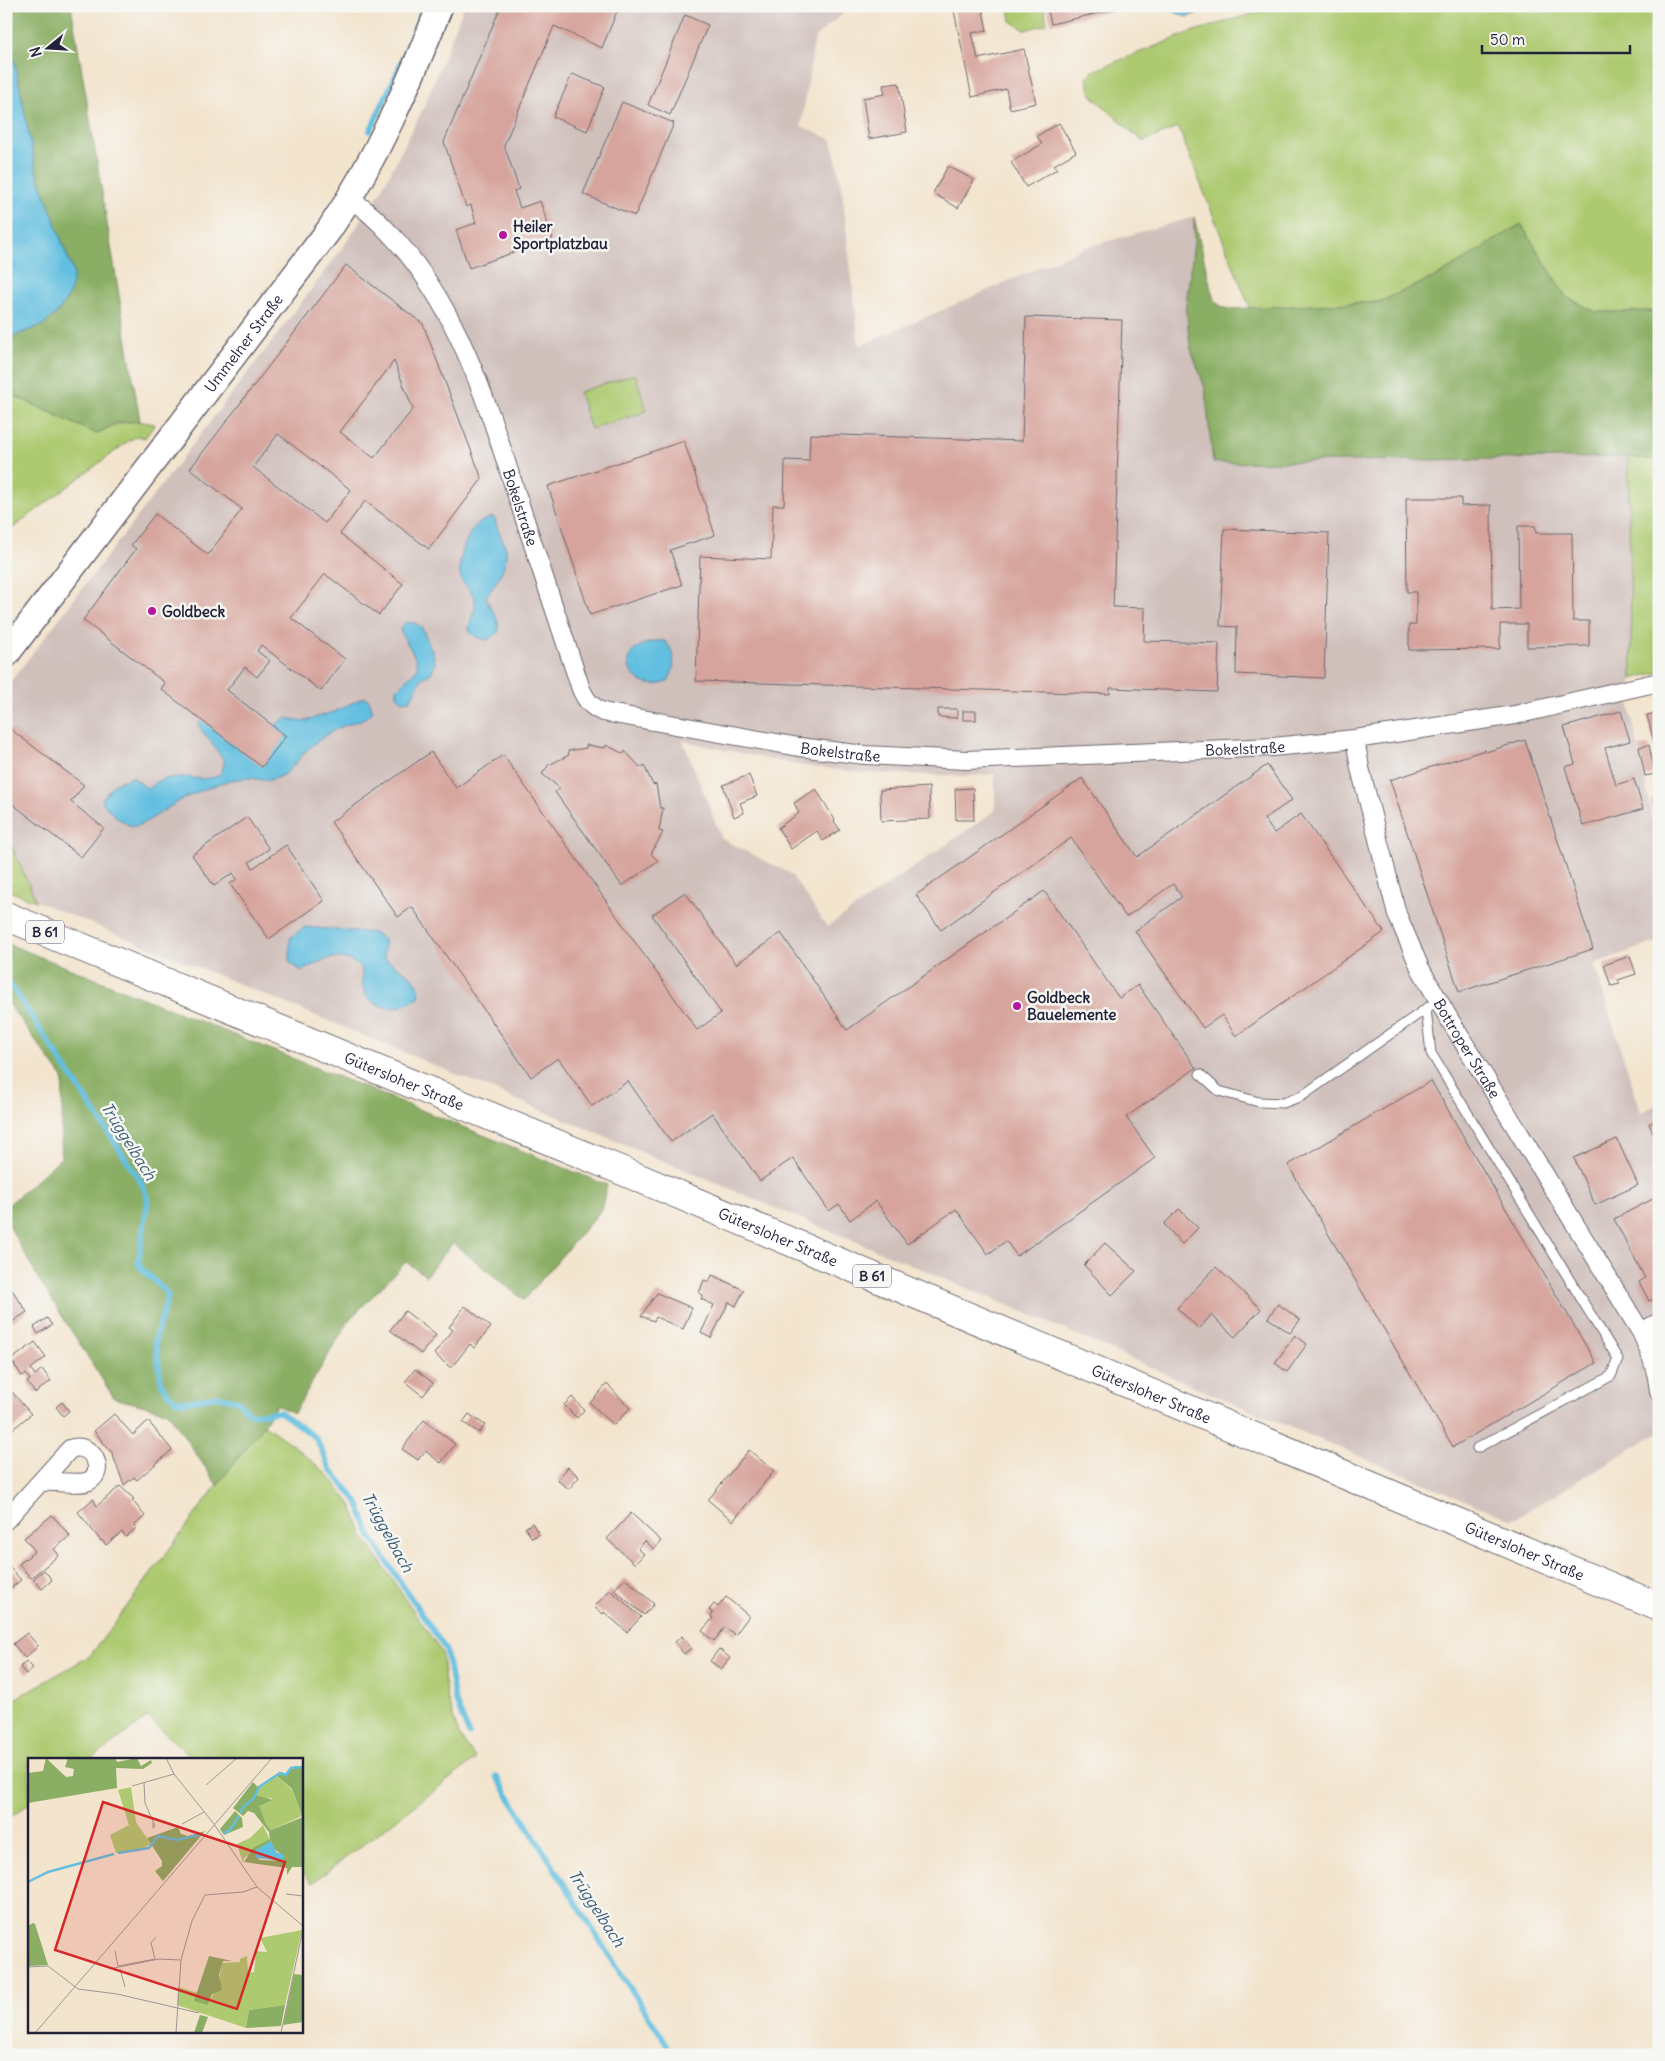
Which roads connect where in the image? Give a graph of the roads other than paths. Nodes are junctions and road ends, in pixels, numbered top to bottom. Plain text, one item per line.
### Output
1 (440, 6) edge
2 (349, 200) junction
3 (6, 655) edge
4 (1659, 682) edge
5 (1355, 739) junction
6 (6, 916) edge
7 (1432, 1005) junction
8 (1200, 1074) dead end
9 (1659, 1322) edge
10 (1640, 1332) junction
11 (1659, 1391) edge
12 (1477, 1448) dead end
13 (42, 1482) dead end
14 (6, 1520) edge
15 (1659, 1607) edge

1 - 2 main road, Ummelner Straße
2 - 3 main road, Ummelner Straße
2 - 5 street, Bokelstraße
4 - 5 street, Bokelstraße
5 - 7 street, Bottroper Straße
6 - 15 main road, Gütersloher Straße / B 61
7 - 8 lane
7 - 10 street, Bottroper Straße
7 - 12 lane
9 - 10 street
10 - 11 street, Bottroper Straße
13 - 14 street

